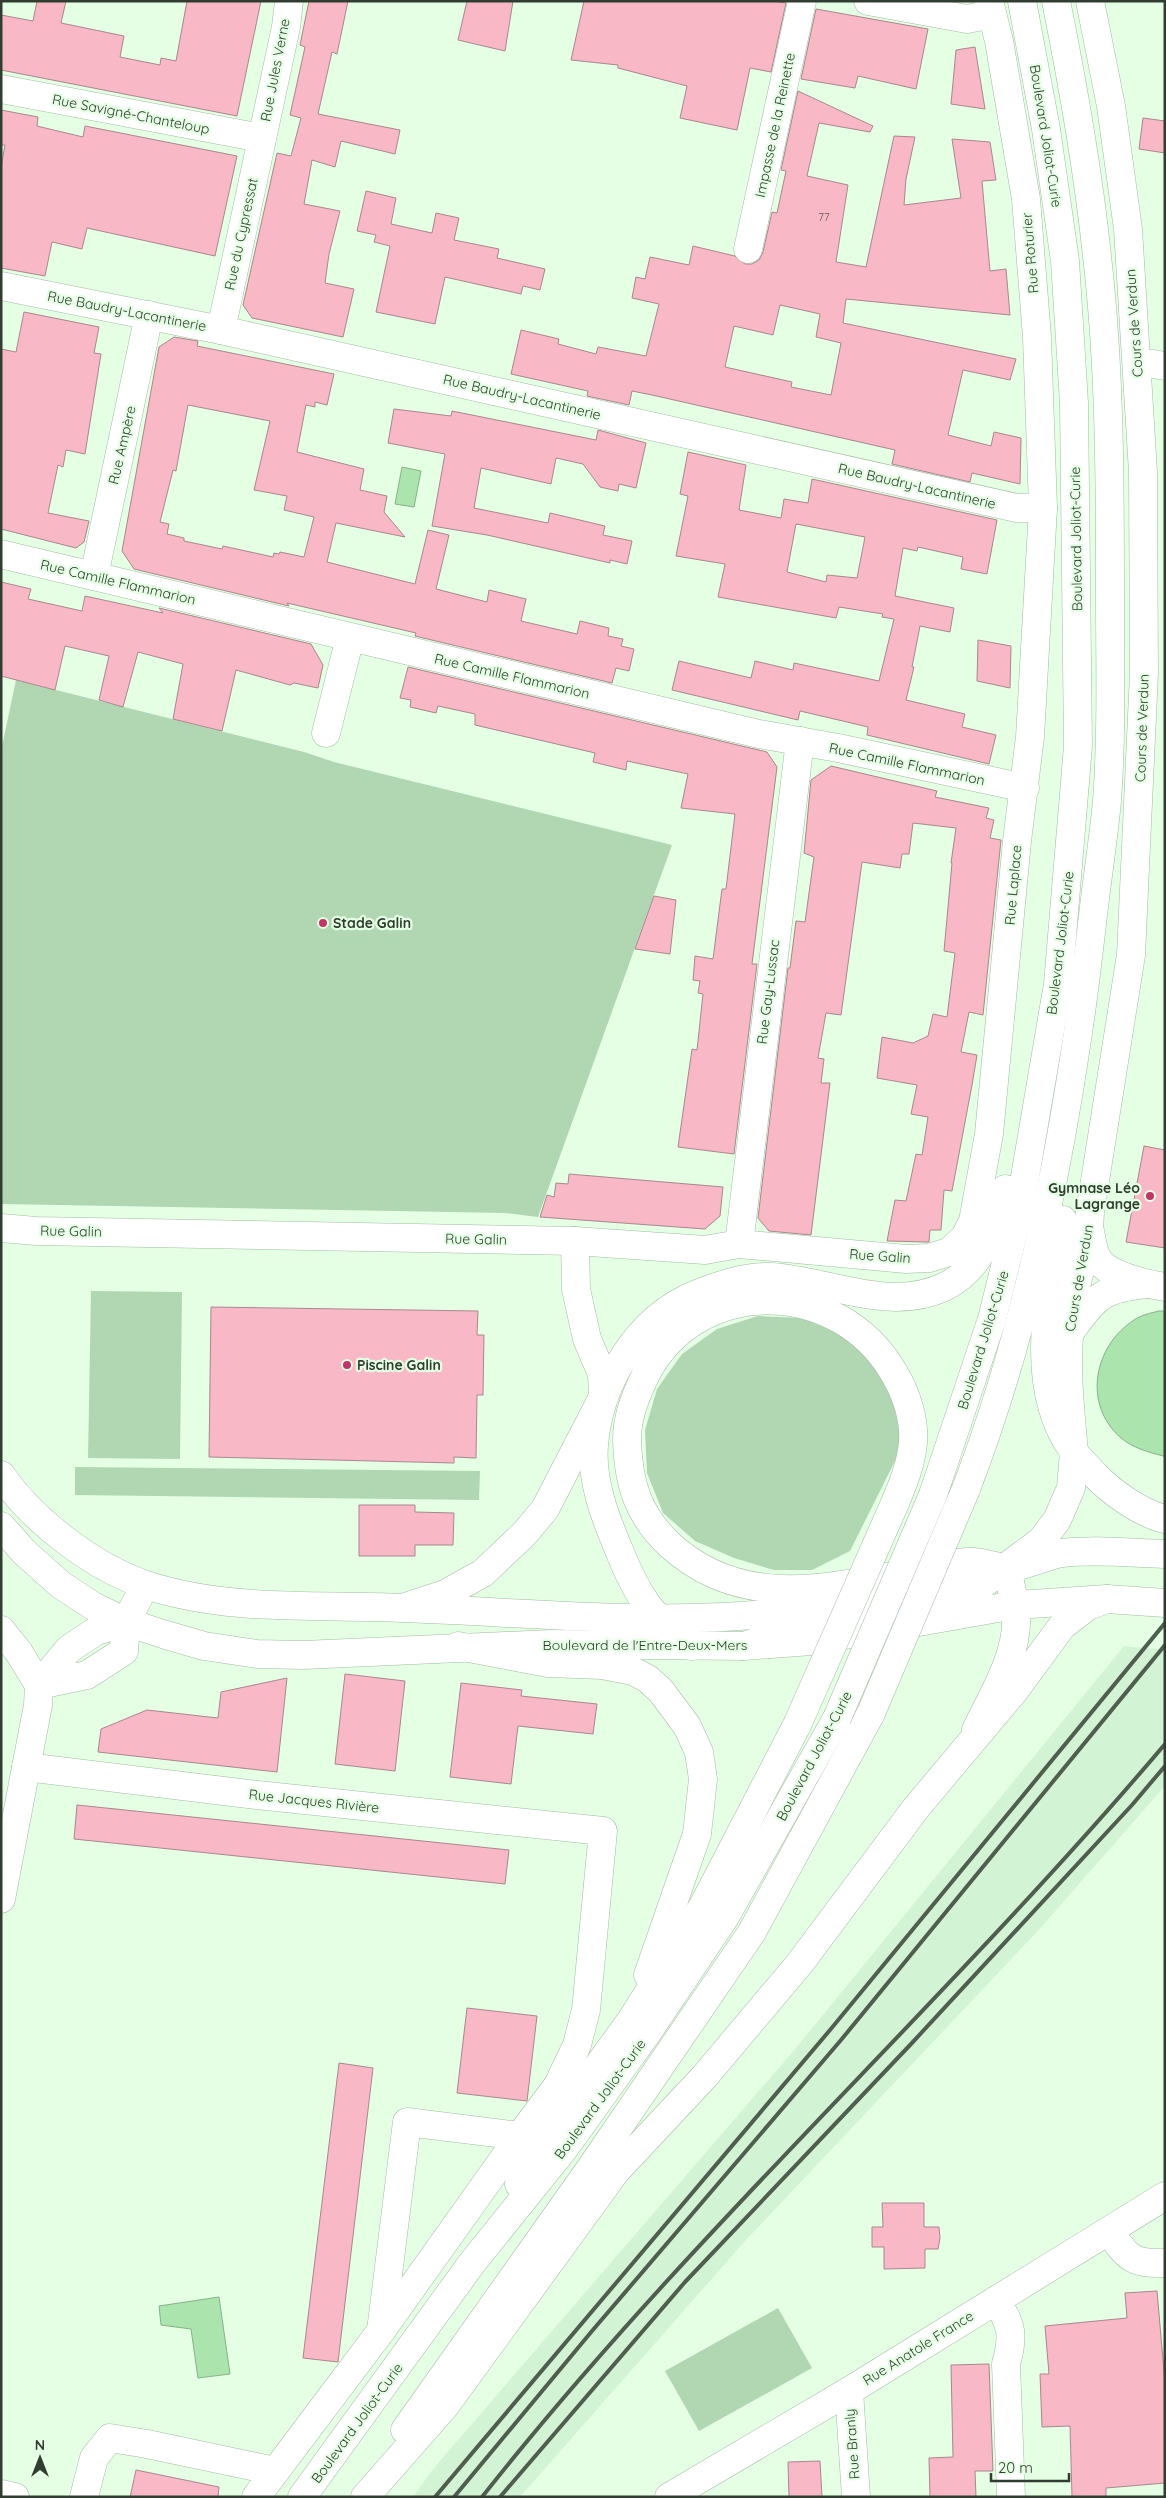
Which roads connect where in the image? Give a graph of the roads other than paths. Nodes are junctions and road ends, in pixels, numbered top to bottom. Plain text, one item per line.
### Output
1 (289, 1) edge
2 (802, 1) edge
3 (868, 1) edge
4 (1022, 1) edge
5 (1056, 1) edge
6 (1090, 1) edge
7 (991, 8) edge
8 (1, 89) edge
9 (261, 138) junction
10 (748, 249) dead end
11 (1, 286) edge
12 (149, 315) junction
13 (221, 330) junction
14 (1137, 365) junction
15 (1165, 366) edge
16 (1043, 508) junction
17 (1, 554) edge
18 (94, 576) junction
19 (350, 638) junction
20 (326, 733) dead end
21 (800, 741) junction
22 (1025, 788) junction
23 (1107, 802) junction
24 (1058, 984) junction
25 (1, 1228) edge
26 (1090, 1231) junction
27 (575, 1242) junction
28 (739, 1244) junction
29 (949, 1252) joint
30 (1155, 1286) edge
31 (1068, 1334) junction
32 (603, 1397) junction
33 (1074, 1452) junction
34 (1, 1475) edge
35 (1165, 1520) edge
36 (1, 1526) edge
37 (1165, 1554) edge
38 (1007, 1567) junction
39 (145, 1584) junction
40 (1107, 1600) junction
41 (1165, 1603) edge
42 (1015, 1605) junction
43 (402, 1608) junction
44 (656, 1617) junction
45 (126, 1622) junction
46 (1, 1630) edge
47 (458, 1646) junction
48 (692, 1646) junction
49 (744, 1646) junction
50 (40, 1685) junction
51 (967, 1750) junction
52 (26, 1767) junction
53 (1, 1899) edge
54 (632, 2019) junction
55 (520, 2136) junction
56 (1165, 2196) edge
57 (1110, 2232) junction
58 (472, 2263) junction
59 (1165, 2263) edge
60 (996, 2301) junction
61 (381, 2331) junction
62 (849, 2391) junction
63 (275, 2471) junction
64 (1, 2494) edge
65 (15, 2497) edge
66 (84, 2497) edge
67 (256, 2497) edge
68 (302, 2497) edge
69 (358, 2497) edge
70 (365, 2497) edge
71 (669, 2497) edge
72 (856, 2497) edge
73 (1011, 2497) edge

1 - 9 main road, Rue Jules Verne
2 - 10 main road, Impasse de la Reinette
3 - 7 main road
4 - 24 main road, Boulevard Joliot-Curie
5 - 23 main road, Boulevard Joliot-Curie
6 - 14 main road, Cours de Verdun
7 - 16 main road, Rue Roturier
8 - 9 main road, Rue Savigné-Chanteloup
9 - 13 main road, Rue du Cypressat
11 - 12 main road, Rue Baudry-Lacantinerie
12 - 13 main road, Rue Baudry-Lacantinerie
12 - 18 main road, Rue Ampère
13 - 16 main road, Rue Baudry-Lacantinerie
14 - 15 main road
14 - 26 main road, Cours de Verdun
16 - 22 main road, Rue Laplace
17 - 18 main road, Rue Camille Flammarion
18 - 19 main road, Rue Camille Flammarion
19 - 20 main road
19 - 21 main road, Rue Camille Flammarion
21 - 22 main road, Rue Camille Flammarion
21 - 28 main road, Rue Gay-Lussac
22 - 29 main road, Rue Laplace
23 - 33 main road
23 - 69 main road, Boulevard Joliot-Curie, bridge
24 - 32 main road
24 - 58 main road, Boulevard Joliot-Curie, bridge
25 - 27 main road, Rue Galin
26 - 30 main road
26 - 31 main road, Cours de Verdun
27 - 28 main road, Rue Galin
27 - 32 main road
28 - 29 main road, Rue Galin
30 - 31 main road
31 - 33 main road, Cours de Verdun
32 - 43 main road
32 - 44 main road
33 - 35 main road
33 - 38 main road, Cours de Verdun
34 - 39 main road, Boulevard de l'Entre-Deux-Mers
36 - 45 main road, Boulevard de l'Entre-Deux-Mers
37 - 38 main road, Boulevard de l'Entre-Deux-Mers
38 - 42 main road
38 - 44 main road, Boulevard de l'Entre-Deux-Mers
38 - 49 main road, Cours de Verdun
38 - 54 main road, bridge
39 - 43 main road, Boulevard de l'Entre-Deux-Mers
39 - 45 main road
40 - 41 main road, Boulevard de l'Entre-Deux-Mers
40 - 42 main road, Boulevard de l'Entre-Deux-Mers
40 - 51 main road
42 - 49 main road, Boulevard de l'Entre-Deux-Mers
42 - 51 main road
43 - 44 main road, Boulevard de l'Entre-Deux-Mers
44 - 48 main road
45 - 47 main road, Boulevard de l'Entre-Deux-Mers
45 - 50 main road
46 - 50 main road
47 - 48 main road, Boulevard de l'Entre-Deux-Mers
47 - 54 main road
48 - 49 main road, Boulevard de l'Entre-Deux-Mers
50 - 52 main road
51 - 70 main road
52 - 53 main road
52 - 55 main road, Rue Jacques Rivière
54 - 58 main road
55 - 61 main road
55 - 61 main road
56 - 57 main road, Rue Anatole France
57 - 59 main road
57 - 60 main road, Rue Anatole France
58 - 68 main road, Boulevard Joliot-Curie
60 - 62 main road, Rue Anatole France
60 - 73 main road
61 - 63 main road
62 - 71 main road, Rue Anatole France
62 - 72 main road, Rue Branly
63 - 66 main road
63 - 67 main road
64 - 65 main road

